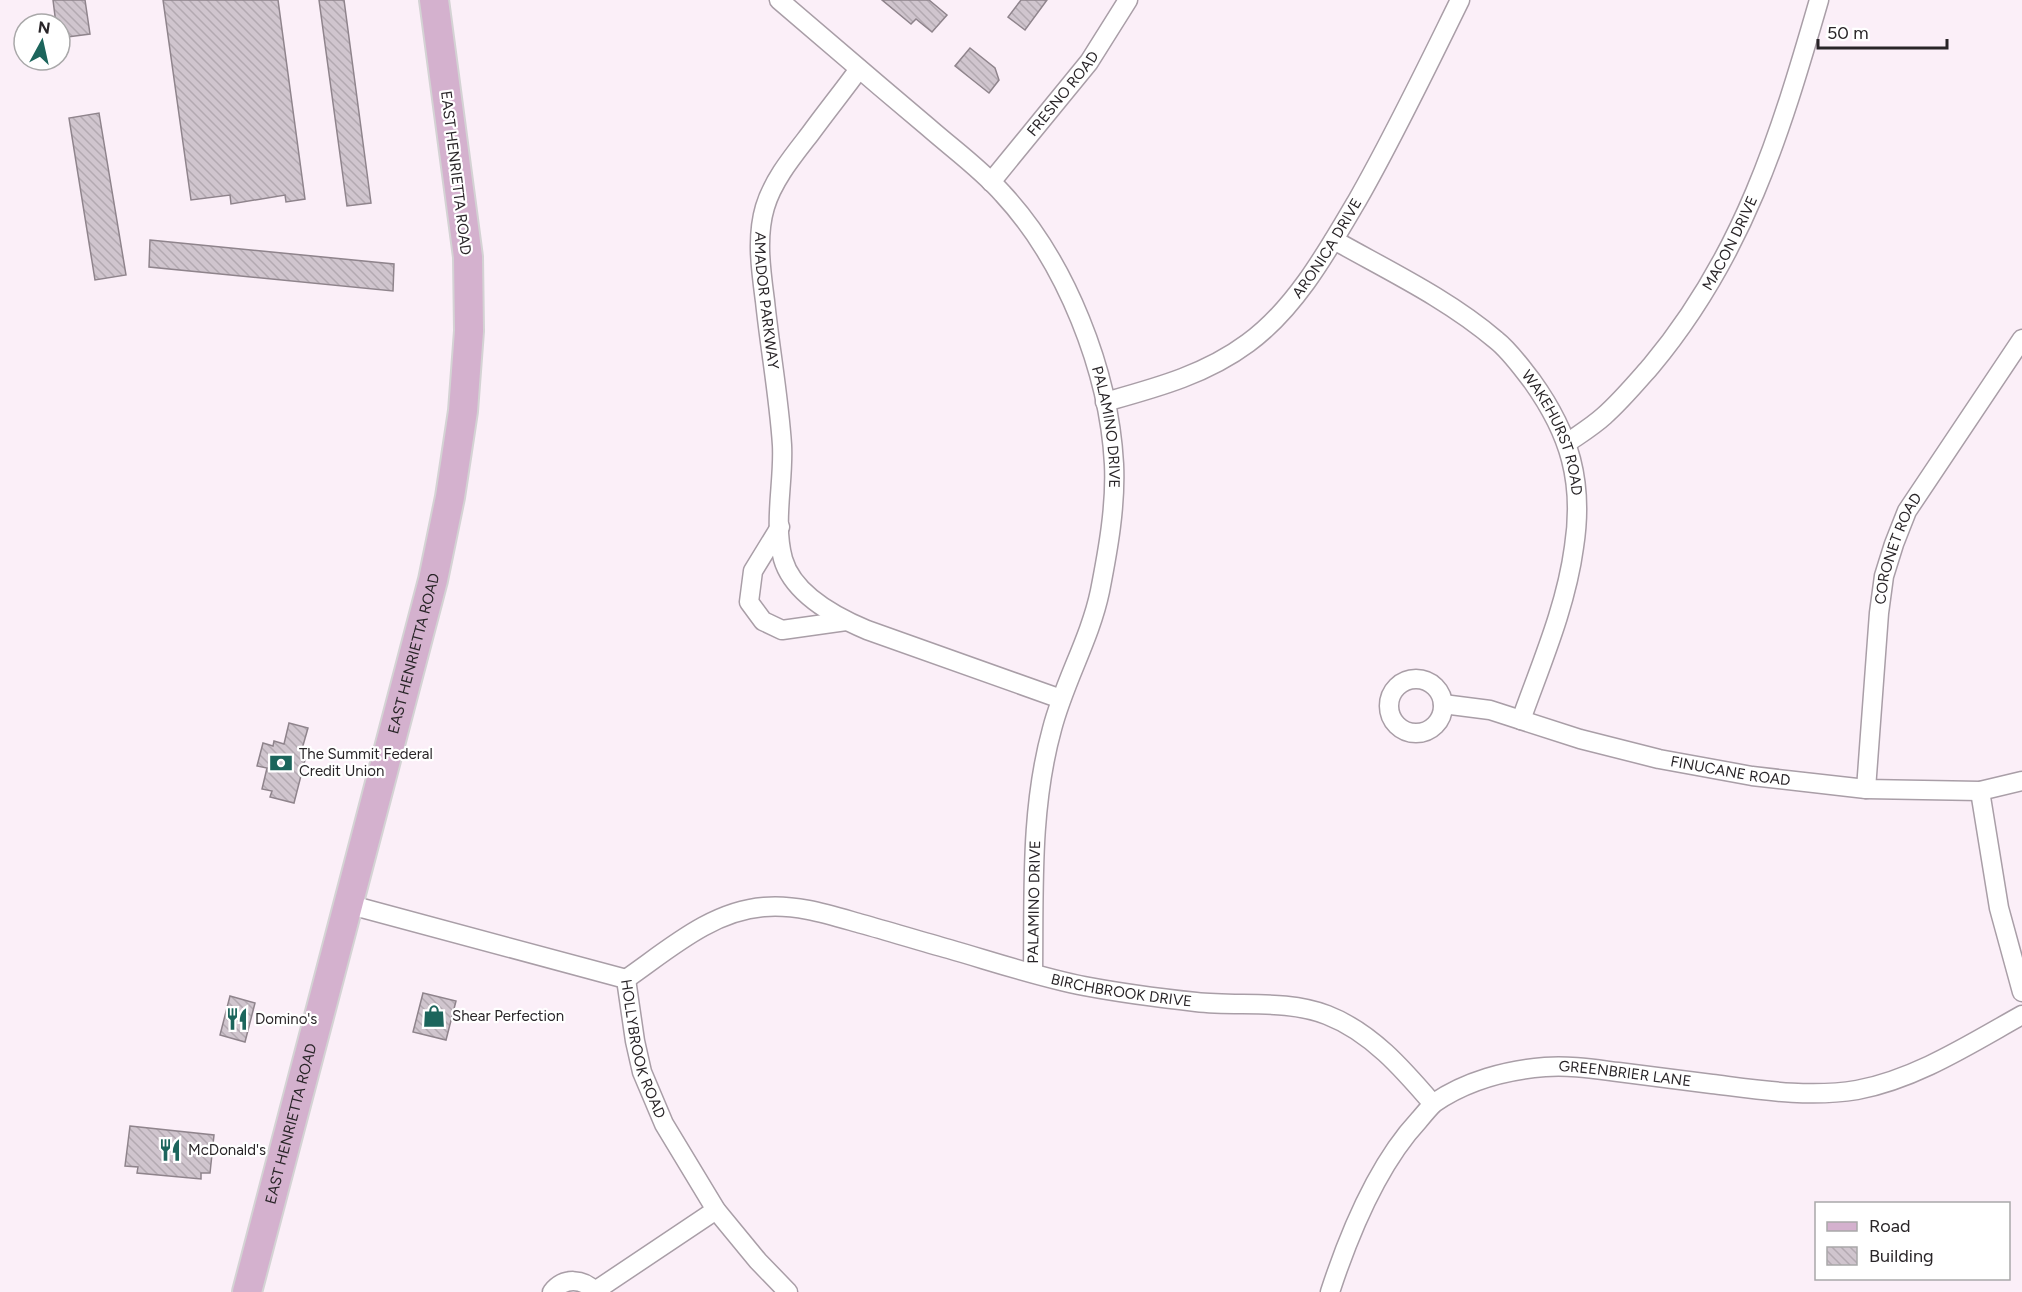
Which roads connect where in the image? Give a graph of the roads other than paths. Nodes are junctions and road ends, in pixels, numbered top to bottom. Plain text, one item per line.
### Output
1 (434, 0) edge
2 (778, 0) edge
3 (1128, 0) edge
4 (1460, 0) edge
5 (1819, 0) edge
6 (859, 69) junction
7 (991, 182) junction
8 (1334, 240) junction
9 (2022, 339) edge
10 (1105, 402) junction
11 (1567, 443) junction
12 (780, 527) junction
13 (846, 621) junction
14 (1061, 699) junction
15 (1443, 704) dead end
16 (1521, 720) junction
17 (2022, 781) edge
18 (1866, 789) junction
19 (1980, 791) junction
20 (347, 904) junction
21 (1033, 973) junction
22 (626, 979) junction
23 (2022, 992) edge
24 (2022, 1015) edge
25 (1433, 1104) junction
26 (716, 1210) junction
27 (595, 1291) edge
28 (247, 1292) edge
29 (552, 1292) edge
30 (788, 1292) edge
31 (1330, 1292) edge

1 - 20 main road, EAST HENRIETTA ROAD
2 - 6 street, PALAMINO DRIVE
3 - 7 street, FRESNO ROAD
4 - 8 street, ARONICA DRIVE
5 - 11 street, MACON DRIVE
6 - 7 street, PALAMINO DRIVE
6 - 12 street, AMADOR PARKWAY
7 - 10 street, PALAMINO DRIVE
8 - 10 street, ARONICA DRIVE
8 - 11 street, WAKEHURST ROAD
9 - 18 street, CORONET ROAD
10 - 14 street, PALAMINO DRIVE
11 - 16 street, WAKEHURST ROAD
12 - 13 street, AMADOR PARKWAY
12 - 13 street, AMADOR PARKWAY
13 - 14 street, AMADOR PARKWAY
14 - 21 street, PALAMINO DRIVE
15 - 16 street, FINUCANE ROAD
16 - 18 street, FINUCANE ROAD
17 - 19 street, FINUCANE ROAD
18 - 19 street, FINUCANE ROAD
19 - 23 street
20 - 22 street, HOLLYBROOK ROAD
20 - 28 main road, EAST HENRIETTA ROAD
21 - 22 street, BIRCHBROOK DRIVE
21 - 25 street, BIRCHBROOK DRIVE
22 - 26 street, HOLLYBROOK ROAD
24 - 25 street, GREENBRIER LANE
25 - 31 street, GREENBRIER LANE
26 - 27 street
26 - 30 street, HOLLYBROOK ROAD
27 - 29 street

